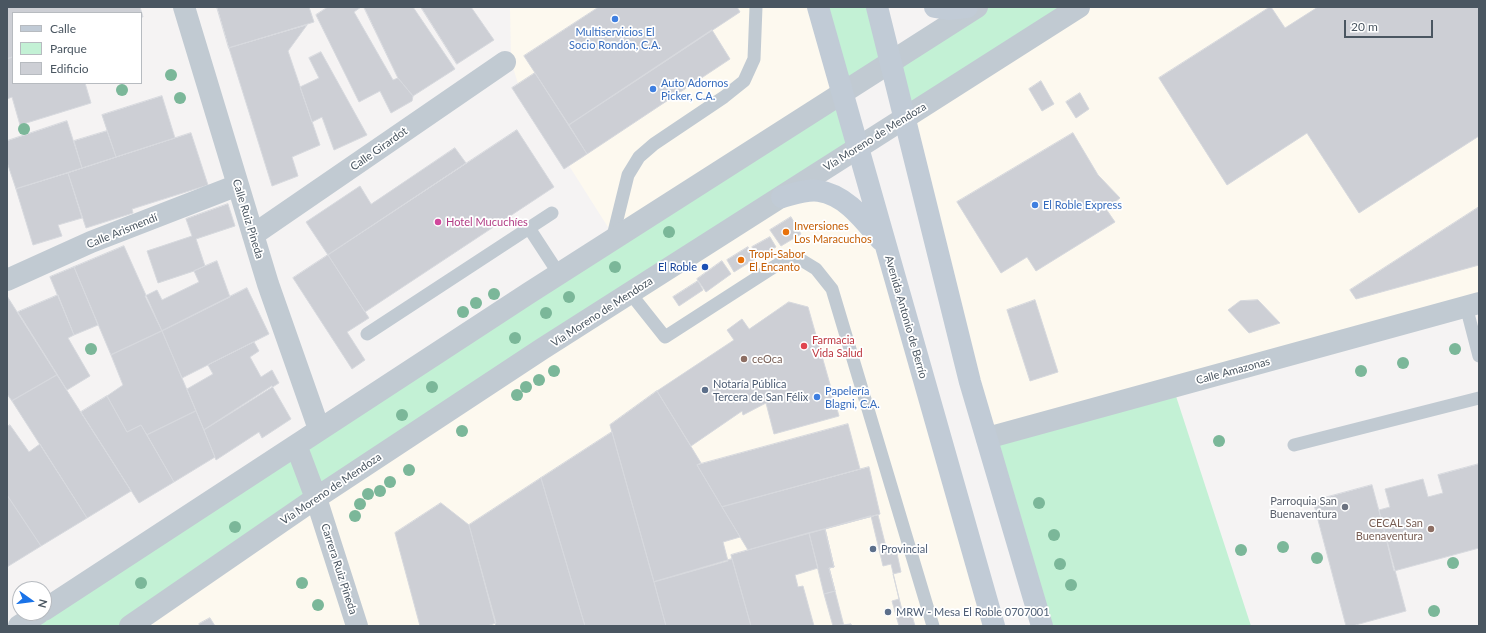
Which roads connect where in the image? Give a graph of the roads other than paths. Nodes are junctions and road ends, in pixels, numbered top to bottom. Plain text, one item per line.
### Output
1 (184, 7) edge
2 (756, 7) edge
3 (818, 7) edge
4 (877, 7) edge
5 (935, 7) edge
6 (967, 7) edge
7 (977, 7) edge
8 (1079, 7) edge
9 (504, 62) dead end
10 (891, 62) junction
11 (843, 93) junction
12 (905, 118) junction
13 (858, 148) junction
14 (238, 185) junction
15 (782, 197) junction
16 (552, 213) dead end
17 (529, 228) junction
18 (253, 236) junction
19 (612, 240) junction
20 (886, 245) junction
21 (559, 274) junction
22 (7, 280) edge
23 (630, 293) junction
24 (1472, 305) edge
25 (366, 334) dead end
26 (1479, 356) edge
27 (1479, 398) edge
28 (320, 429) junction
29 (987, 438) junction
30 (296, 445) junction
31 (1294, 445) dead end
32 (316, 498) junction
33 (52, 605) edge
34 (130, 626) edge
35 (357, 626) edge
36 (933, 626) edge
37 (994, 626) edge
38 (1042, 626) edge

1 - 14 street, Calle Ruiz Pineda
2 - 19 lane
3 - 11 street, Avenida Antonio de Berrío
4 - 10 street
5 - 6 street
7 - 10 street
8 - 12 street, Vía Moreno de Mendoza
9 - 18 street, Calle Girardot
10 - 11 street
10 - 12 street
11 - 13 street, Avenida Antonio de Berrío
11 - 19 street
12 - 13 street, Vía Moreno de Mendoza
12 - 29 street
13 - 15 street, Vía Moreno de Mendoza
13 - 20 street, Avenida Antonio de Berrío
14 - 18 street, Calle Ruiz Pineda
14 - 22 street, Calle Arismendí
15 - 20 street
15 - 23 street, Vía Moreno de Mendoza
16 - 17 lane
17 - 21 lane
17 - 25 lane
18 - 28 street, Calle Ruiz Pineda
19 - 21 street
20 - 37 street, Avenida Antonio de Berrío
21 - 28 street
23 - 32 street, Vía Moreno de Mendoza
23 - 36 lane
24 - 26 lane
24 - 29 street, Calle Amazonas
27 - 31 lane
28 - 30 street
29 - 38 street
30 - 32 street, Carrera Ruiz Pineda
30 - 33 street
32 - 34 street, Vía Moreno de Mendoza
32 - 35 street, Carrera Ruiz Pineda

